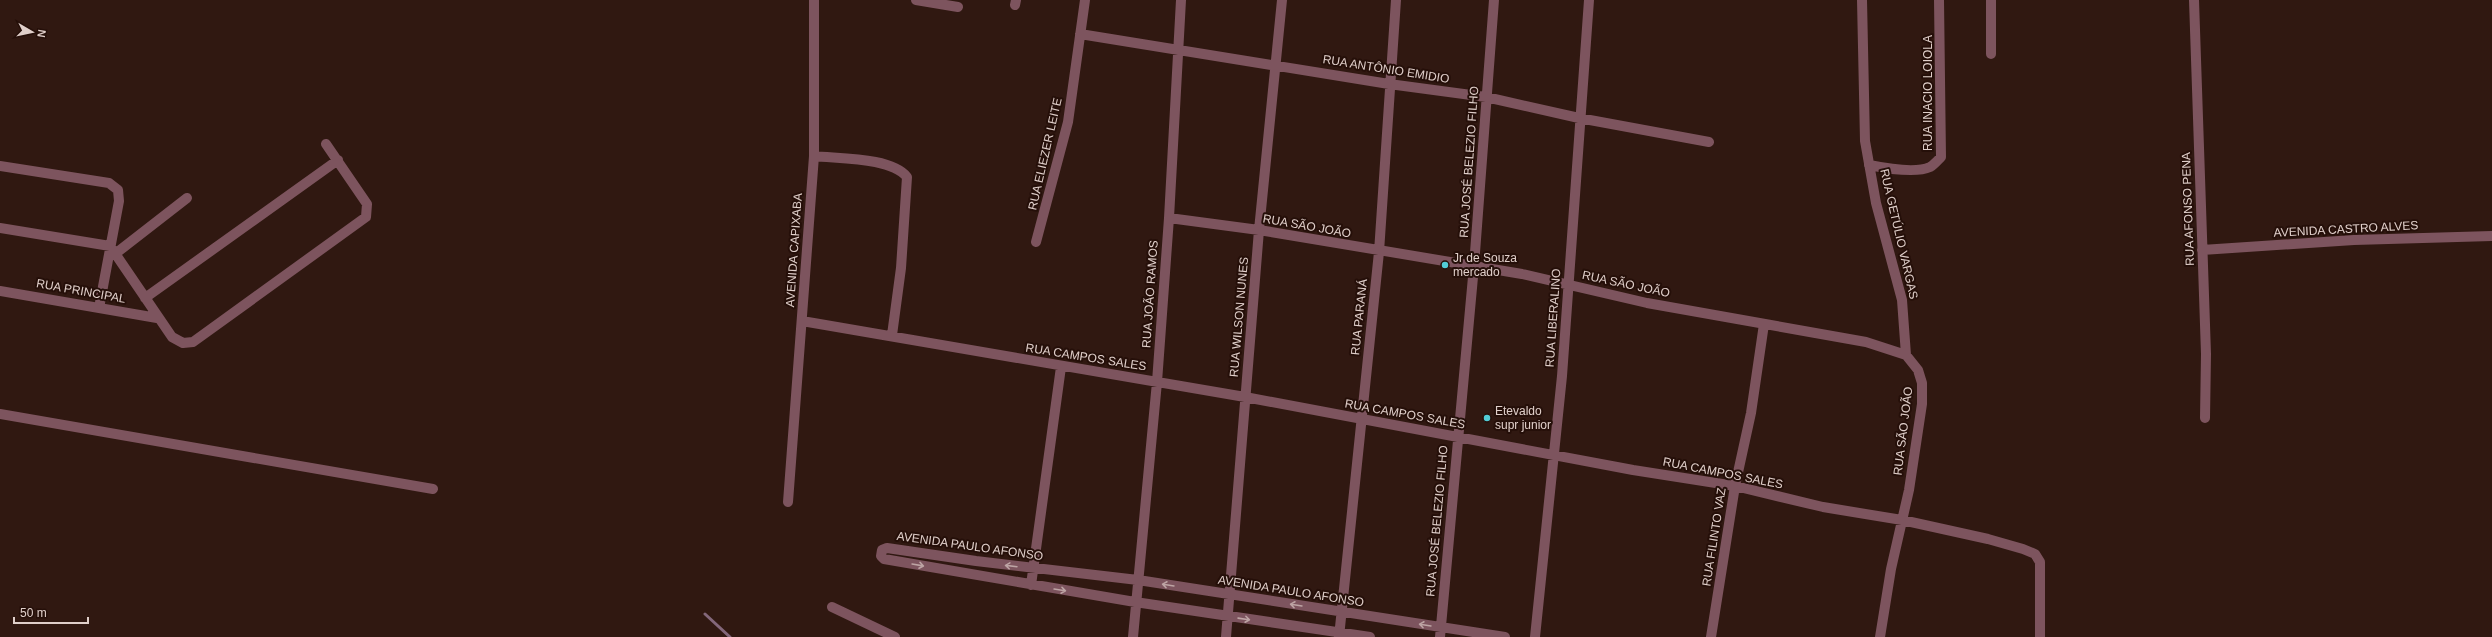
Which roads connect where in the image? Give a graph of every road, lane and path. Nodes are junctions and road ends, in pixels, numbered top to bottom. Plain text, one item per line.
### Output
1 (814, 0) edge
2 (916, 0) edge
3 (1085, 0) edge
4 (1181, 0) edge
5 (1282, 0) edge
6 (1396, 0) edge
7 (1494, 0) edge
8 (1589, 0) edge
9 (1862, 0) edge
10 (1939, 0) edge
11 (1991, 0) edge
12 (2194, 0) edge
13 (958, 7) dead end
14 (1080, 34) junction
15 (1176, 48) junction
16 (1991, 54) dead end
17 (1275, 64) junction
18 (1389, 84) junction
19 (1486, 97) junction
20 (1579, 118) junction
21 (1709, 142) dead end
22 (326, 144) dead end
23 (814, 156) junction
24 (338, 160) junction
25 (1869, 165) junction
26 (0, 166) edge
27 (187, 198) dead end
28 (1169, 218) junction
29 (0, 228) edge
30 (1259, 230) junction
31 (2492, 236) edge
32 (1036, 242) dead end
33 (113, 250) junction
34 (2202, 250) junction
35 (1380, 252) junction
36 (1474, 266) junction
37 (1569, 285) junction
38 (0, 291) edge
39 (145, 298) junction
40 (98, 308) junction
41 (157, 318) junction
42 (802, 321) junction
43 (1764, 324) junction
44 (892, 335) junction
45 (1906, 355) junction
46 (1061, 367) junction
47 (1157, 382) junction
48 (1245, 397) junction
49 (0, 414) edge
50 (2204, 418) dead end
51 (1361, 419) junction
52 (1458, 437) junction
53 (1553, 455) junction
54 (1734, 486) junction
55 (433, 489) dead end
56 (788, 502) dead end
57 (1902, 520) junction
58 (1033, 569) junction
59 (1138, 580) junction
60 (1031, 585) junction
61 (1230, 594) junction
62 (1135, 602) junction
63 (832, 607) dead end
64 (1342, 613) junction
65 (1229, 617) junction
66 (1440, 632) edge
67 (1340, 634) edge
68 (895, 637) edge
69 (1133, 637) edge
70 (1226, 637) edge
71 (1370, 637) edge
72 (1505, 637) edge
73 (1535, 637) edge
74 (1711, 637) edge
75 (1880, 637) edge
76 (2040, 637) edge

1 - 23 street, AVENIDA CAPIXABA
2 - 13 street
3 - 14 street, RUA ELIEZER LEITE
4 - 15 street, RUA JOÃO RAMOS
5 - 17 street, RUA WILSON NUNES
6 - 18 street, RUA PARANÁ
7 - 19 street, RUA JOSÉ BELEZIO FILHO
8 - 20 street, RUA LIBERALINO
9 - 25 street, RUA GETÚLIO VARGAS
10 - 25 street, RUA INACIO LOIOLA
11 - 16 street
12 - 34 street, RUA AFONSO PENA
14 - 15 street, RUA ANTÔNIO EMIDIO
14 - 32 street, RUA ELIEZER LEITE
15 - 17 street, RUA ANTÔNIO EMIDIO
15 - 28 street, RUA JOÃO RAMOS
17 - 18 street, RUA ANTÔNIO EMIDIO
17 - 30 street, RUA WILSON NUNES
18 - 19 street, RUA ANTÔNIO EMIDIO
18 - 35 street, RUA PARANÁ
19 - 20 street, RUA ANTÔNIO EMIDIO
19 - 36 street, RUA JOSÉ BELEZIO FILHO
20 - 21 street, RUA ANTÔNIO EMIDIO
20 - 37 street, RUA LIBERALINO
22 - 24 street
23 - 42 street, AVENIDA CAPIXABA
23 - 44 street
24 - 39 street
24 - 41 street
25 - 45 street, RUA GETÚLIO VARGAS
26 - 33 street
27 - 33 street
28 - 30 street, RUA SÃO JOÃO
28 - 47 street, RUA JOÃO RAMOS
29 - 33 street
30 - 35 street, RUA SÃO JOÃO
30 - 48 street, RUA WILSON NUNES
31 - 34 street, AVENIDA CASTRO ALVES
33 - 39 street
33 - 40 street
34 - 50 street, RUA AFONSO PENA
35 - 36 street, RUA SÃO JOÃO
35 - 51 street, RUA PARANÁ
36 - 37 street, RUA SÃO JOÃO
36 - 52 street, RUA JOSÉ BELEZIO FILHO
37 - 43 street, RUA SÃO JOÃO
37 - 53 street, RUA LIBERALINO
38 - 40 street, RUA PRINCIPAL
39 - 41 street
40 - 41 street, RUA PRINCIPAL
42 - 44 street, RUA CAMPOS SALES
42 - 56 street, AVENIDA CAPIXABA
43 - 45 street, RUA SÃO JOÃO
43 - 54 street, RUA FILINTO VAZ
44 - 46 street, RUA CAMPOS SALES
45 - 57 street, RUA SÃO JOÃO
46 - 47 street, RUA CAMPOS SALES
46 - 58 street
47 - 48 street, RUA CAMPOS SALES
47 - 59 street, RUA JOÃO RAMOS
48 - 51 street, RUA CAMPOS SALES
48 - 61 street, RUA WILSON NUNES
49 - 55 street
51 - 52 street, RUA CAMPOS SALES
51 - 64 street, RUA PARANÁ
52 - 53 street, RUA CAMPOS SALES
52 - 66 street, RUA JOSÉ BELEZIO FILHO
53 - 54 street, RUA CAMPOS SALES
53 - 73 street, RUA LIBERALINO
54 - 57 street, RUA CAMPOS SALES
54 - 74 street, RUA FILINTO VAZ
57 - 75 street, RUA SÃO JOÃO
57 - 76 street, RUA CAMPOS SALES
58 - 59 street, AVENIDA PAULO AFONSO
58 - 60 street
58 -> 60 street, AVENIDA PAULO AFONSO
61 -> 59 street, AVENIDA PAULO AFONSO
59 - 62 street, RUA JOÃO RAMOS
60 -> 62 street, AVENIDA PAULO AFONSO
64 -> 61 street, AVENIDA PAULO AFONSO
61 - 65 street, RUA WILSON NUNES
62 - 65 street, AVENIDA PAULO AFONSO
62 - 69 street, RUA JOÃO RAMOS
63 - 68 street
66 -> 64 street, AVENIDA PAULO AFONSO
64 - 67 street, RUA PARANÁ
65 -> 67 street, AVENIDA PAULO AFONSO
65 - 70 street, RUA WILSON NUNES
66 - 72 street, AVENIDA PAULO AFONSO
67 - 71 street, AVENIDA PAULO AFONSO

